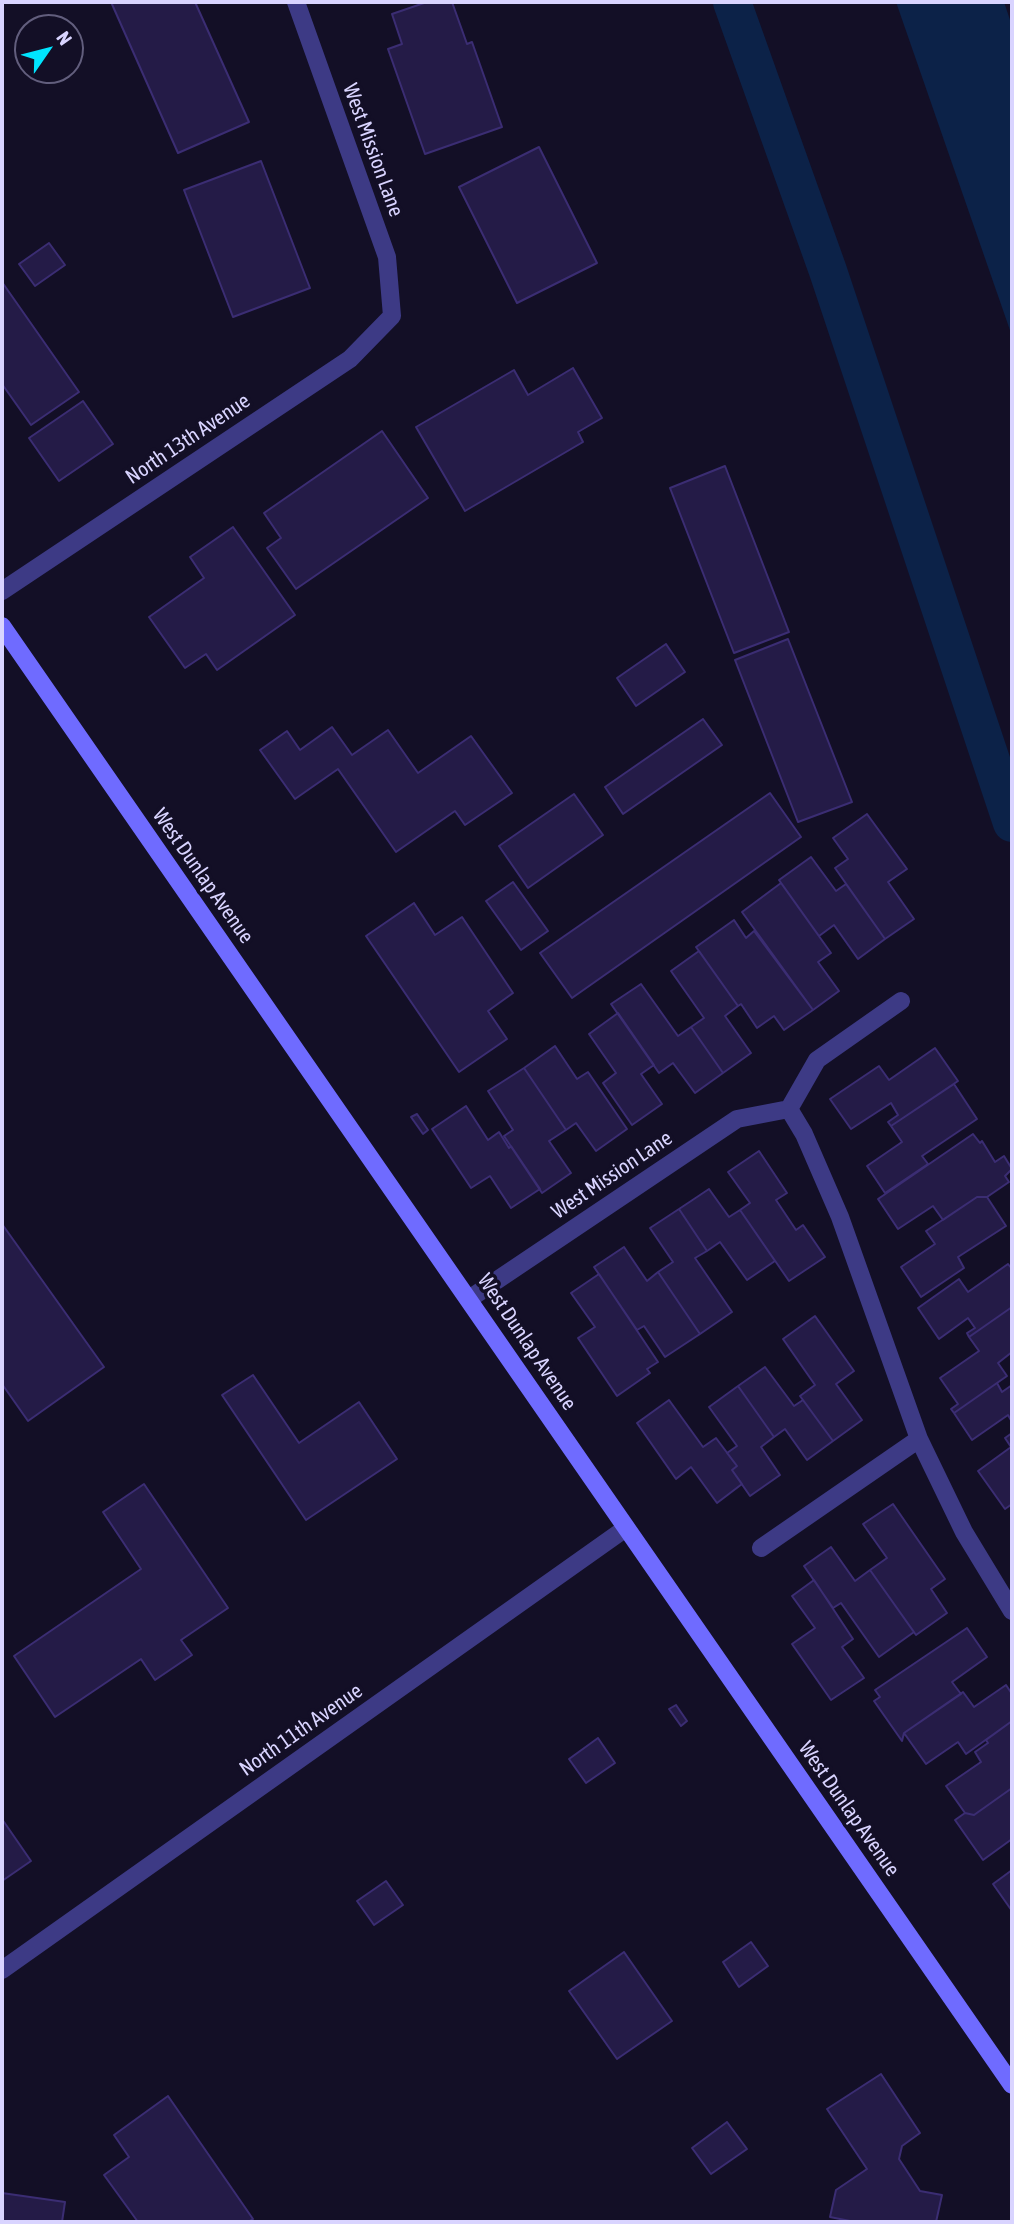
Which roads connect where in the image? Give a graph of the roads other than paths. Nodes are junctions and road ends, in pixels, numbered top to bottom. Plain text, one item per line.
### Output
1 (296, 2) edge
2 (392, 316) joint
3 (2, 591) edge
4 (2, 626) edge
5 (901, 1001) dead end
6 (789, 1109) junction
7 (470, 1299) junction
8 (919, 1439) junction
9 (626, 1528) junction
10 (761, 1548) dead end
11 (1012, 1611) edge
12 (2, 1970) edge
13 (1012, 2085) edge

1 - 2 street, West Mission Lane
2 - 3 street, North 13th Avenue
4 - 7 main road, West Dunlap Avenue
5 - 6 street
6 - 7 street, West Mission Lane
6 - 8 street
7 - 9 main road, West Dunlap Avenue
8 - 10 street
8 - 11 street
9 - 12 street, North 11th Avenue
9 - 13 main road, West Dunlap Avenue

